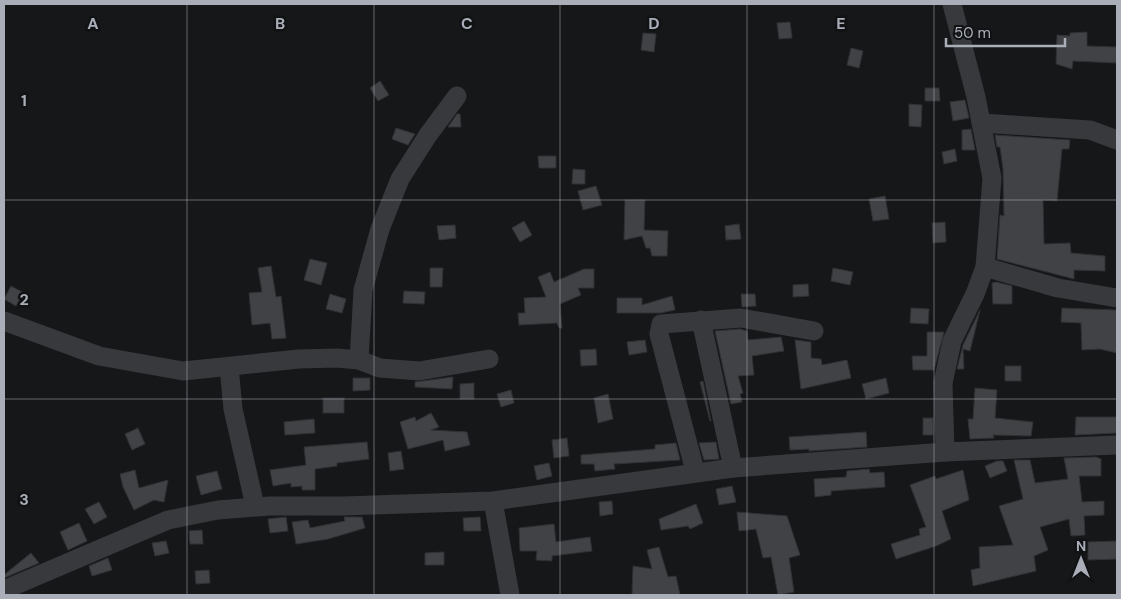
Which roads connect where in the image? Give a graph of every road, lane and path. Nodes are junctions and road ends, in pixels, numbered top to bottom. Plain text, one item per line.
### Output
1 (952, 4) edge
2 (457, 96) dead end
3 (981, 123) junction
4 (1117, 140) edge
5 (985, 266) junction
6 (1117, 298) edge
7 (701, 320) junction
8 (4, 321) edge
9 (814, 331) dead end
10 (489, 359) dead end
11 (359, 360) junction
12 (229, 367) junction
13 (1117, 445) edge
14 (945, 452) junction
15 (733, 468) junction
16 (695, 471) junction
17 (492, 501) junction
18 (255, 506) junction
19 (4, 590) edge
20 (510, 595) edge

1 - 3 street
2 - 11 street
3 - 4 street
3 - 5 street
5 - 6 street
5 - 14 street
7 - 9 street
7 - 15 street
7 - 16 street
8 - 12 street
10 - 11 street
11 - 12 street
12 - 18 street
13 - 14 street
14 - 15 street
15 - 16 street
16 - 17 street
17 - 18 street
17 - 20 street
18 - 19 street

